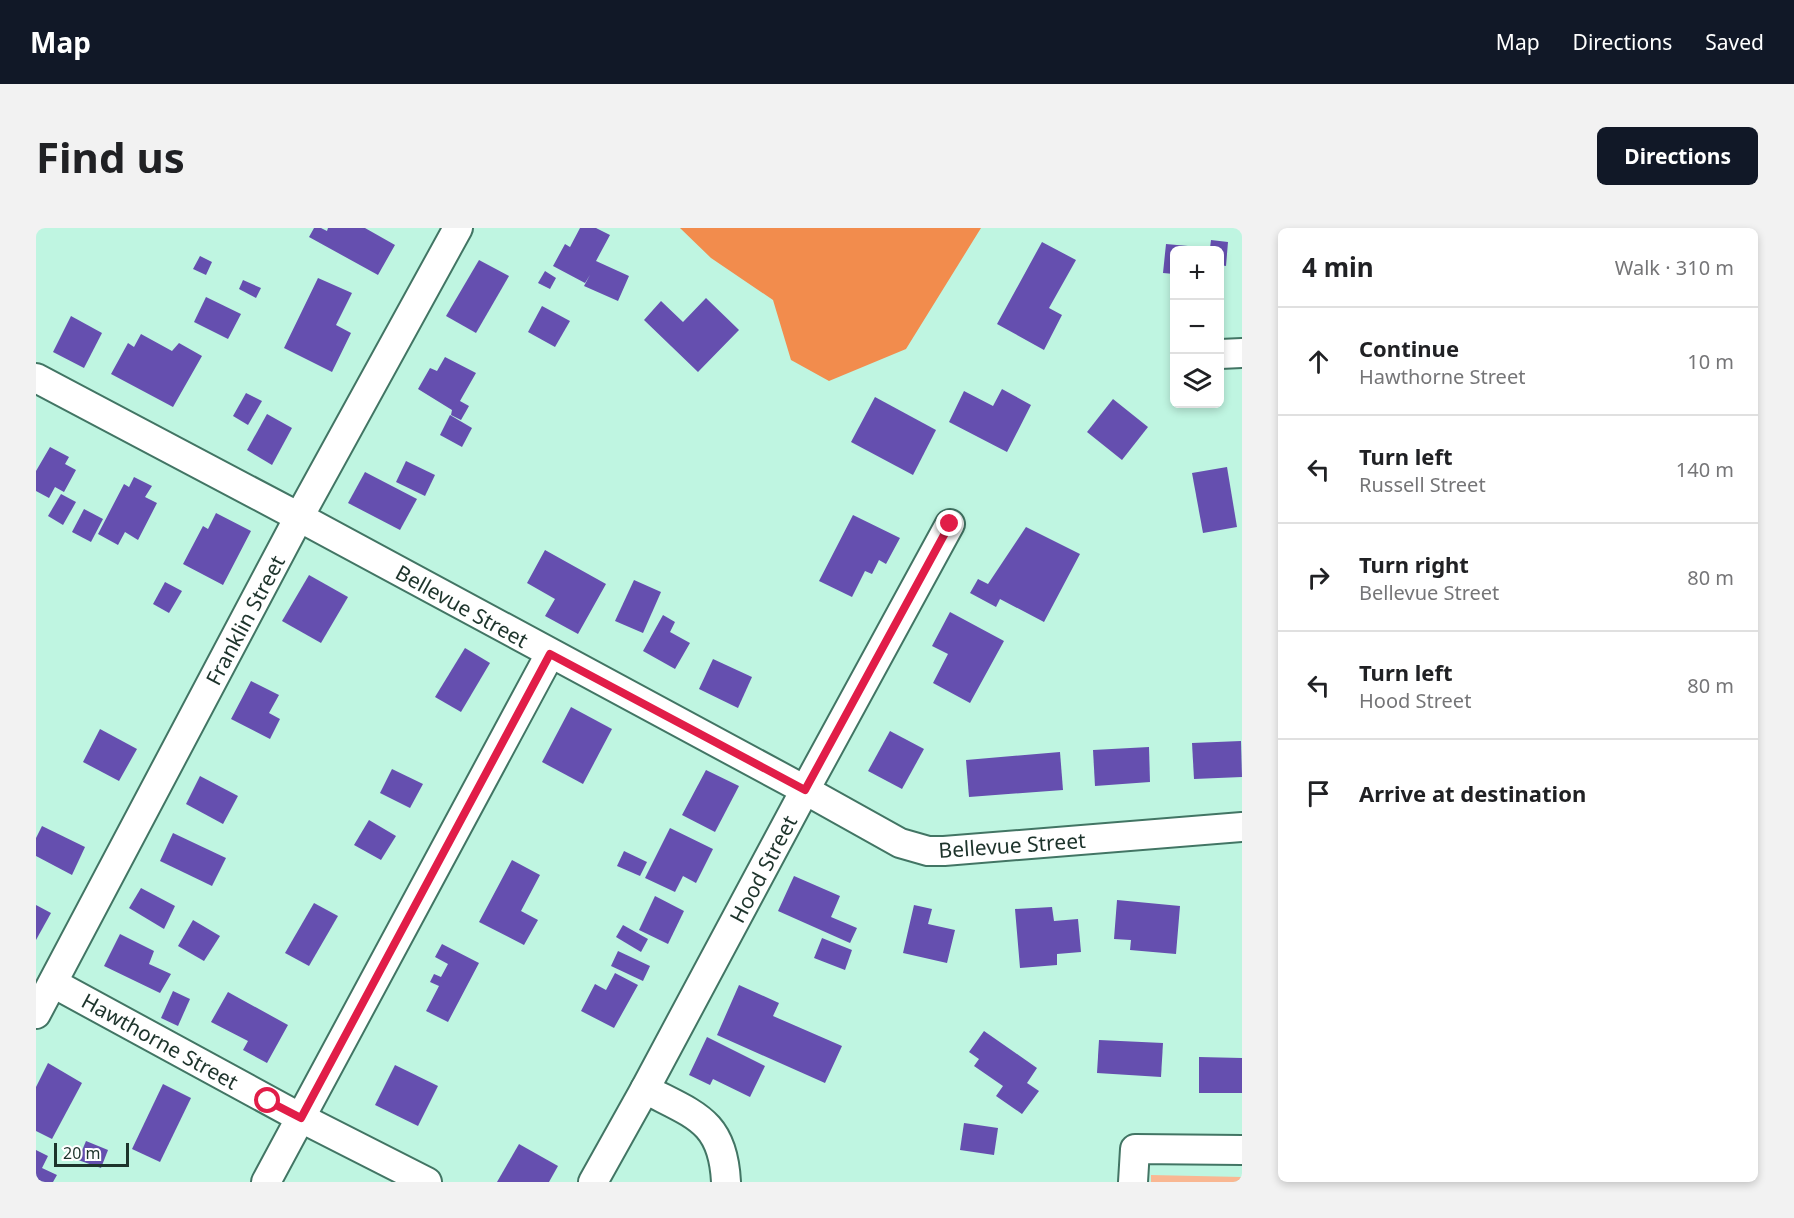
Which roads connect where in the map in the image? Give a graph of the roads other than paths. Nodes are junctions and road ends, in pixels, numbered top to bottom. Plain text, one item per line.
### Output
1 (458, 228) edge
2 (1242, 353) edge
3 (1224, 354) edge
4 (39, 386) edge
5 (299, 518) junction
6 (950, 524) dead end
7 (550, 654) junction
8 (805, 790) junction
9 (1242, 827) edge
10 (53, 983) junction
11 (36, 1014) edge
12 (645, 1089) junction
13 (301, 1118) junction
14 (1242, 1150) edge
15 (266, 1182) edge
16 (427, 1182) edge
17 (593, 1182) edge
18 (726, 1182) edge
19 (1133, 1182) edge

1 - 5 street, Franklin Street
2 - 3 street
4 - 5 street, Bellevue Street
5 - 7 street, Bellevue Street
5 - 10 street, Franklin Street
6 - 8 street, Hood Street
7 - 8 street, Bellevue Street
7 - 13 street
8 - 9 street, Bellevue Street
8 - 12 street, Hood Street
10 - 11 street, Franklin Street
10 - 13 street, Hawthorne Street
12 - 17 street, Hood Street
12 - 18 street
13 - 15 street
13 - 16 street, Hawthorne Street
14 - 19 street

